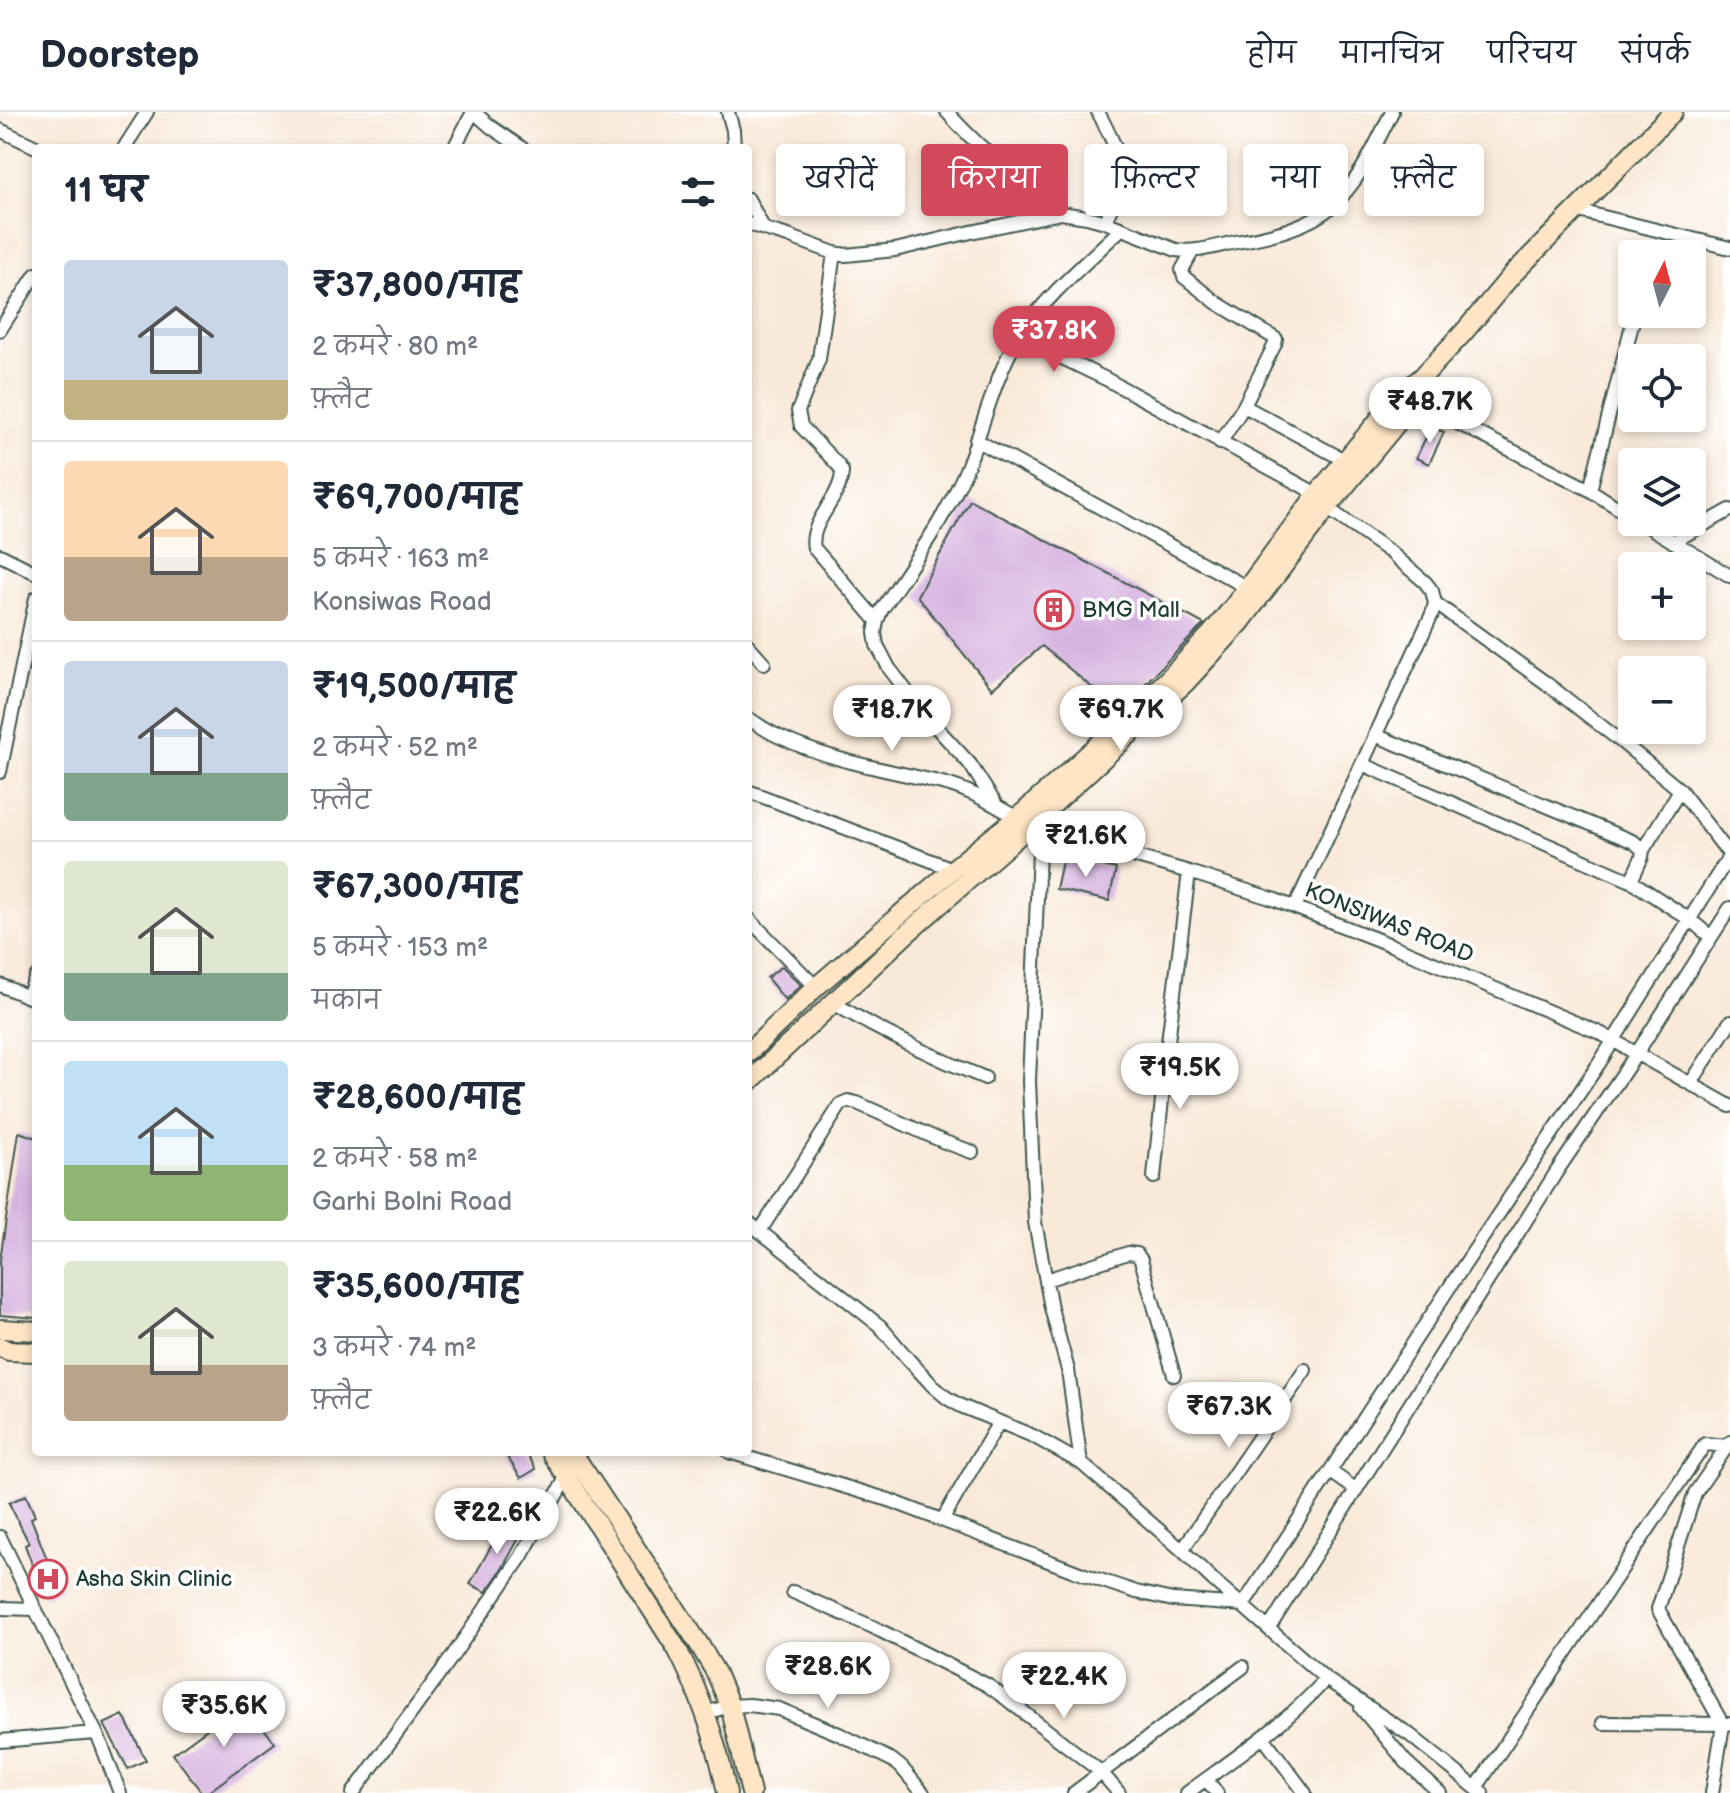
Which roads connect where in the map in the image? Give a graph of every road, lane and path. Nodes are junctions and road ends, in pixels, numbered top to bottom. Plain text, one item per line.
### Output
1 (147, 112) edge
2 (474, 112) edge
3 (947, 112) edge
4 (1098, 112) edge
5 (1392, 112) edge
6 (1673, 112) edge
7 (731, 114) edge
8 (0, 130) edge
9 (131, 144) edge
10 (456, 144) edge
11 (516, 144) edge
12 (734, 144) edge
13 (976, 144) edge
14 (32, 145) edge
15 (752, 206) edge
16 (1575, 210) junction
17 (1068, 214) edge
18 (1047, 216) edge
19 (1105, 222) junction
20 (752, 225) edge
21 (764, 229) junction
22 (1121, 229) junction
23 (1730, 248) edge
24 (1192, 252) junction
25 (834, 253) junction
26 (32, 280) edge
27 (1631, 328) edge
28 (0, 330) edge
29 (1019, 337) junction
30 (1407, 398) junction
31 (1244, 406) junction
32 (976, 440) junction
33 (1220, 443) junction
34 (1344, 460) junction
35 (1590, 490) junction
36 (1322, 501) junction
37 (1618, 508) edge
38 (1730, 510) edge
39 (1663, 536) edge
40 (1673, 542) junction
41 (0, 555) edge
42 (32, 571) edge
43 (1730, 576) edge
44 (1248, 588) junction
45 (1435, 603) junction
46 (32, 614) edge
47 (877, 621) junction
48 (752, 650) edge
49 (764, 663) dead end
50 (752, 720) edge
51 (5, 723) edge
52 (1375, 735) junction
53 (1362, 764) junction
54 (0, 772) edge
55 (1680, 790) junction
56 (752, 793) edge
57 (996, 805) junction
58 (1029, 824) junction
59 (1643, 850) junction
60 (1730, 855) edge
61 (953, 869) junction
62 (1189, 872) junction
63 (1631, 881) junction
64 (1295, 907) junction
65 (1730, 908) edge
66 (1689, 919) junction
67 (752, 922) edge
68 (1711, 937) junction
69 (0, 985) edge
70 (816, 987) junction
71 (32, 998) edge
72 (833, 1003) junction
73 (1730, 1022) edge
74 (1613, 1040) junction
75 (752, 1049) edge
76 (1637, 1053) junction
77 (985, 1078) dead end
78 (752, 1079) edge
79 (1691, 1083) junction
80 (1730, 1106) edge
81 (972, 1152) dead end
82 (1154, 1177) dead end
83 (752, 1225) edge
84 (760, 1231) junction
85 (1046, 1280) junction
86 (0, 1329) edge
87 (32, 1331) edge
88 (0, 1347) edge
89 (32, 1352) edge
90 (1305, 1370) dead end
91 (1174, 1375) dead end
92 (999, 1422) junction
93 (1728, 1444) edge
94 (554, 1456) edge
95 (575, 1456) edge
96 (742, 1456) edge
97 (1081, 1463) junction
98 (1331, 1472) junction
99 (566, 1476) junction
100 (1355, 1489) junction
101 (943, 1519) junction
102 (0, 1537) edge
103 (1182, 1550) junction
104 (793, 1592) dead end
105 (1243, 1605) junction
106 (0, 1608) edge
107 (34, 1609) junction
108 (1269, 1628) junction
109 (1243, 1667) dead end
110 (1326, 1679) junction
111 (1351, 1695) junction
112 (730, 1706) junction
113 (705, 1713) junction
114 (1603, 1723) dead end
115 (1726, 1724) edge
116 (95, 1733) junction
117 (1263, 1737) junction
118 (0, 1741) edge
119 (1101, 1772) junction
120 (1206, 1779) junction
121 (1479, 1790) edge
122 (120, 1793) edge
123 (353, 1793) edge
124 (727, 1793) edge
125 (751, 1793) edge
126 (923, 1793) edge
127 (1074, 1793) edge
128 (1119, 1793) edge
129 (1187, 1793) edge
130 (1217, 1793) edge
131 (1305, 1793) edge
132 (1440, 1793) edge
133 (1712, 1793) edge

1 - 9 street
2 - 10 street
2 - 11 street
3 - 13 street
4 - 19 street
5 - 24 street
6 - 16 main road
7 - 12 street
8 - 14 street
15 - 21 street
16 - 23 street
16 - 30 main road
17 - 19 street
18 - 25 street
19 - 22 street
20 - 21 street
21 - 25 street
22 - 24 street
22 - 29 street
24 - 31 street
25 - 47 street
26 - 28 street
27 - 35 street
29 - 32 street
29 - 33 street
30 - 34 main road
30 - 35 street
30 - 36 main road
31 - 33 street
31 - 34 street
32 - 44 street
32 - 47 street
33 - 36 street
34 - 36 main road
35 - 37 street
36 - 44 main road
36 - 45 street
36 - 58 main road
38 - 40 street
39 - 40 street
40 - 43 street
41 - 42 street
44 - 58 main road
45 - 52 street
45 - 55 street
46 - 51 street
47 - 57 street
48 - 49 street
50 - 57 street
51 - 54 street
52 - 53 street
52 - 59 street
53 - 63 street
53 - 64 street
55 - 59 street
55 - 60 street
56 - 61 street
57 - 58 street, KONSIWAS ROAD
58 - 61 main road
58 - 62 street, KONSIWAS ROAD
58 - 72 main road
58 - 85 street
59 - 63 street
60 - 66 street
61 - 70 main road
62 - 64 street, KONSIWAS ROAD
62 - 82 street
63 - 66 street
64 - 74 street, KONSIWAS ROAD
65 - 68 street
66 - 68 street
66 - 74 street
67 - 70 street
68 - 76 street
69 - 71 street
70 - 75 main road
72 - 77 street
72 - 78 main road
73 - 79 street
74 - 76 street, KONSIWAS ROAD
74 - 98 street
76 - 79 street, KONSIWAS ROAD
76 - 100 street
79 - 80 street, KONSIWAS ROAD
81 - 84 street
83 - 84 street
84 - 92 street
85 - 91 street
85 - 97 street
86 - 87 main road
88 - 89 main road
90 - 103 street
92 - 97 street
92 - 101 street
93 - 115 street
93 - 121 street
94 - 99 main road
95 - 99 street
95 - 112 main road
96 - 101 street
97 - 103 street
98 - 100 street
98 - 105 street
99 - 113 main road
99 - 123 street
100 - 108 street
101 - 105 street
102 - 107 street
103 - 105 street
104 - 119 street
105 - 108 street
106 - 107 street
107 - 116 street
108 - 110 street
109 - 119 street
110 - 111 street
110 - 117 street
111 - 121 street
111 - 132 street
112 - 113 street
112 - 125 main road
112 - 126 street
113 - 124 main road
114 - 115 street
115 - 133 street
116 - 118 street
116 - 122 street
117 - 120 street
117 - 131 street
119 - 127 street
119 - 128 street
120 - 129 street
120 - 130 street

